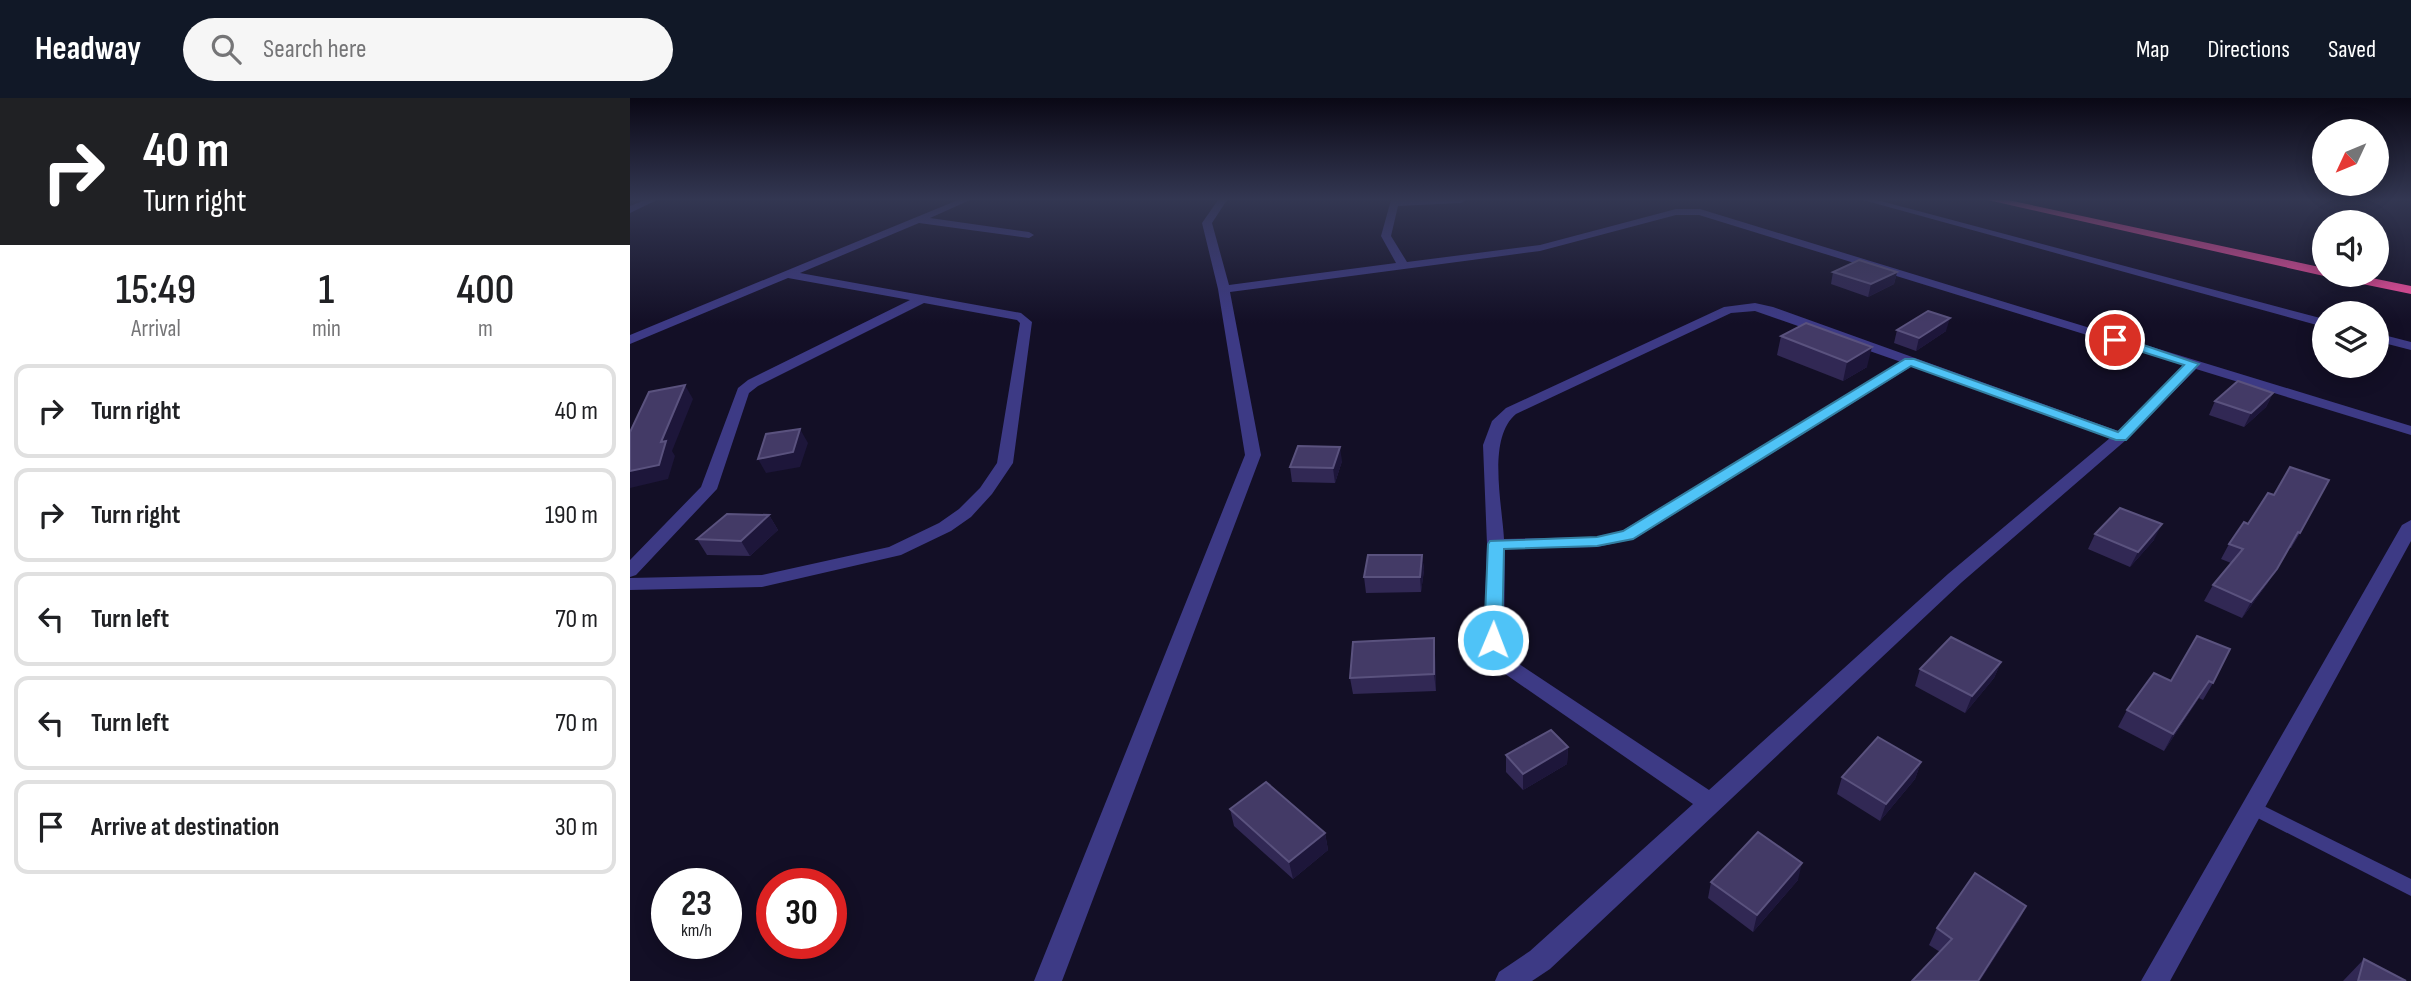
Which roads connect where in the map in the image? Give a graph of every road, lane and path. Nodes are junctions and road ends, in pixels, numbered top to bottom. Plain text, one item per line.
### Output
1 (865, 241) edge
2 (1212, 241) edge
3 (1390, 241) edge
4 (1566, 241) edge
5 (1795, 241) edge
6 (2021, 241) edge
7 (2183, 241) edge
8 (2246, 241) edge
9 (2288, 250) dead end
10 (1403, 265) junction
11 (2312, 269) edge
12 (2389, 271) edge
13 (786, 274) junction
14 (2411, 275) edge
15 (2389, 285) edge
16 (1224, 289) junction
17 (2411, 290) edge
18 (922, 299) junction
19 (2312, 320) edge
20 (630, 340) edge
21 (2389, 340) edge
22 (2411, 346) edge
23 (1910, 362) junction
24 (2193, 364) junction
25 (2411, 431) edge
26 (2121, 437) junction
27 (2411, 525) edge
28 (1496, 544) junction
29 (630, 570) edge
30 (630, 584) edge
31 (1709, 802) junction
32 (2252, 807) junction
33 (2411, 888) edge
34 (1048, 981) edge
35 (1509, 981) edge
36 (2155, 981) edge

1 - 13 street
2 - 16 street
3 - 10 street
4 - 10 street
5 - 24 street
6 - 19 street
7 - 11 highway
8 - 9 highway
10 - 16 street
12 - 14 highway
13 - 18 street
13 - 20 street
15 - 17 highway
16 - 34 street
18 - 29 street
18 - 30 street
21 - 22 street
23 - 26 street
23 - 28 street
23 - 28 street
24 - 25 street
24 - 26 street
26 - 31 street
27 - 32 street
28 - 31 street
31 - 35 street
32 - 33 lane
32 - 36 street

